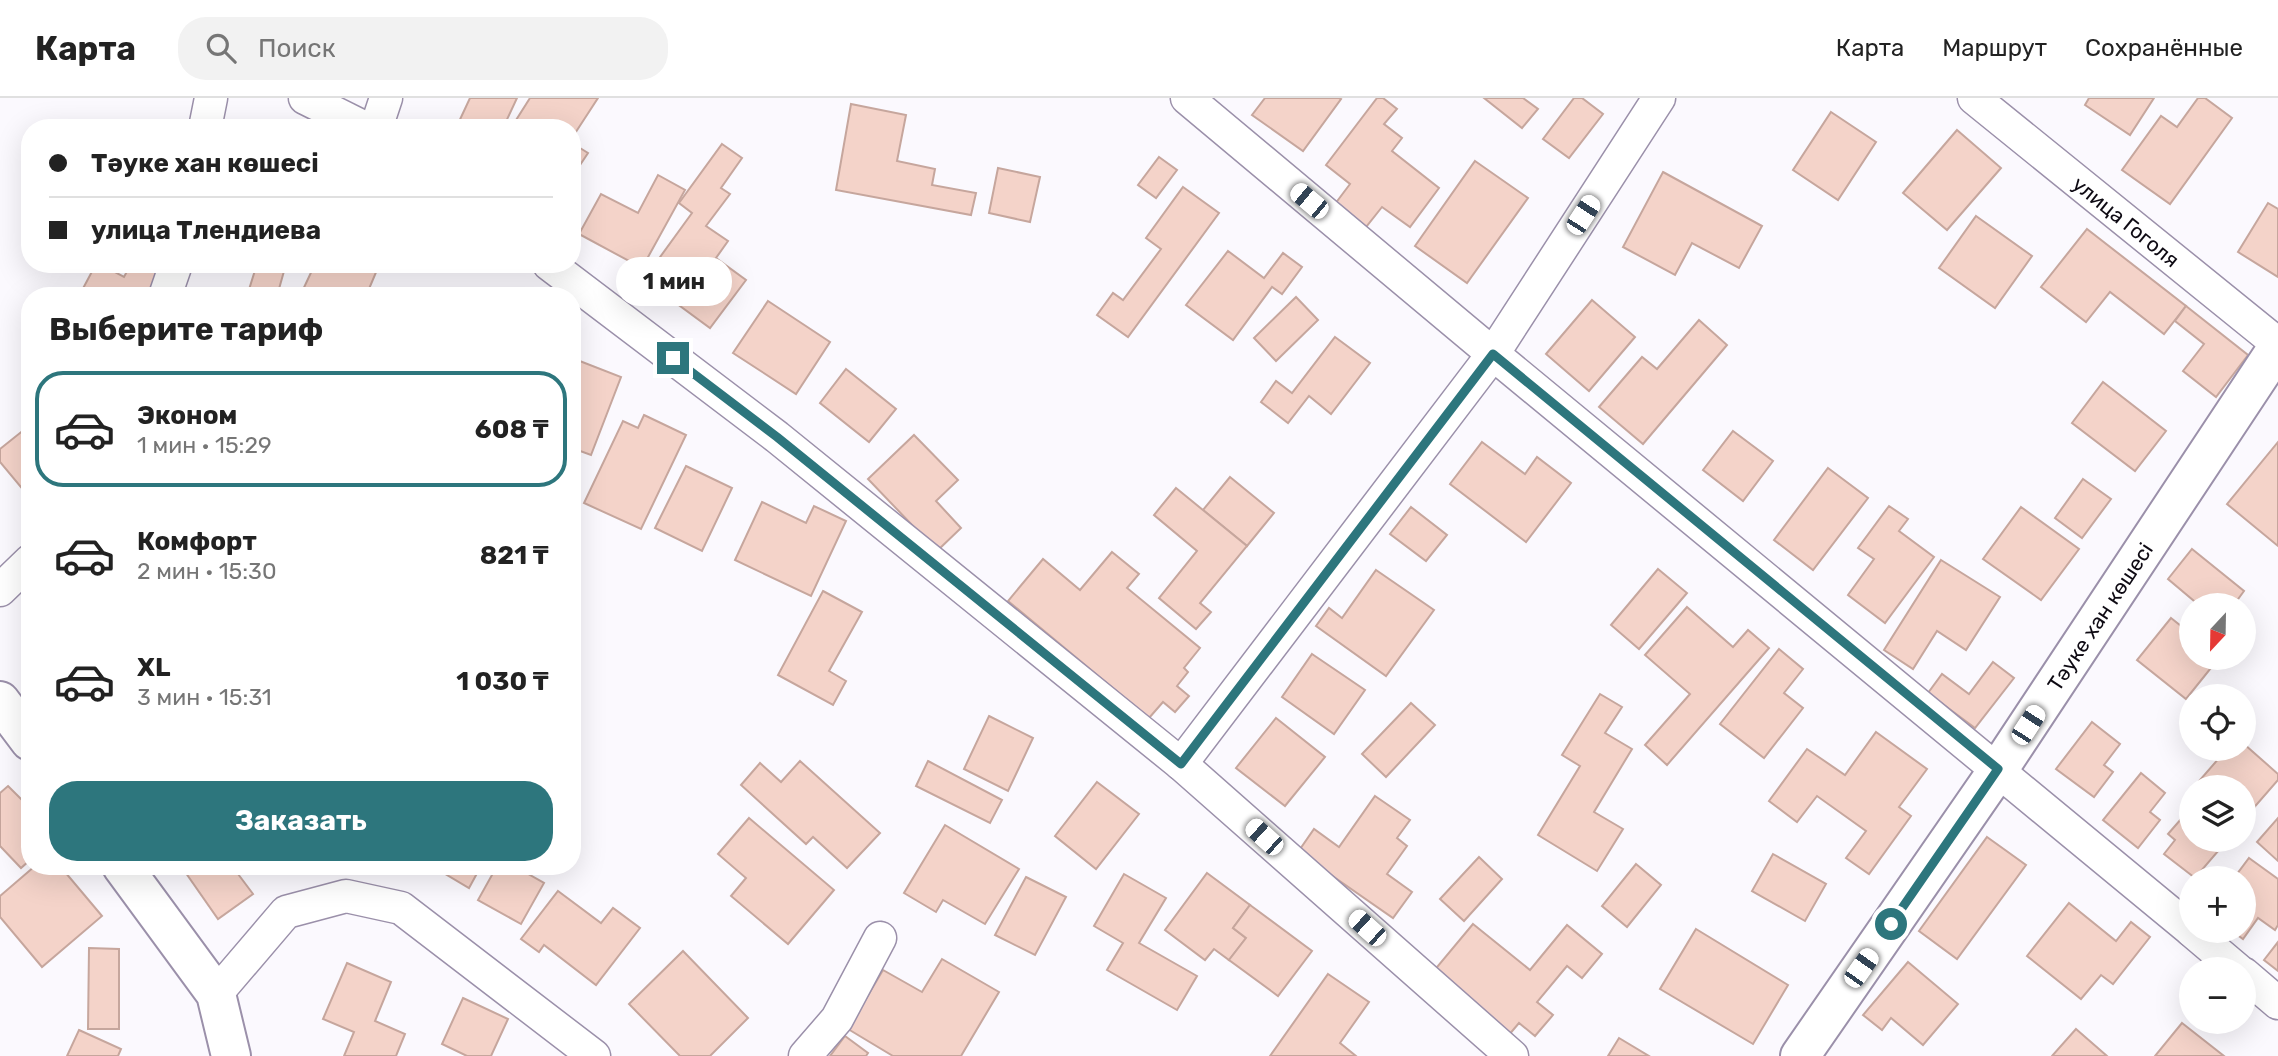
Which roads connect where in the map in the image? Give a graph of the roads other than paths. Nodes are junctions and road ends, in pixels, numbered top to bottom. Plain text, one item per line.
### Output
1 (211, 98) edge
2 (305, 98) edge
3 (386, 98) edge
4 (1187, 98) edge
5 (1659, 98) edge
6 (1974, 98) edge
7 (207, 119) edge
8 (347, 119) edge
9 (379, 119) edge
10 (561, 273) edge
11 (579, 287) edge
12 (581, 288) edge
13 (2278, 346) edge
14 (1493, 354) junction
15 (21, 570) edge
16 (0, 590) edge
17 (0, 701) edge
18 (21, 729) edge
19 (1181, 764) junction
20 (1998, 769) junction
21 (129, 875) edge
22 (2179, 921) edge
23 (880, 938) dead end
24 (2205, 943) edge
25 (2222, 957) edge
26 (2256, 984) edge
27 (216, 994) junction
28 (2278, 1003) edge
29 (231, 1056) edge
30 (594, 1056) edge
31 (805, 1056) edge
32 (1512, 1056) edge
33 (1800, 1056) edge

1 - 7 street
2 - 8 street
3 - 9 street
4 - 14 street
5 - 14 street
6 - 13 street, улица Гоголя
10 - 11 street
12 - 19 street
13 - 20 street, Тәуке хан көшесі
14 - 19 street
14 - 20 street
15 - 16 street
17 - 18 street
19 - 32 street
20 - 22 street
20 - 33 street, Тәуке хан көшесі
21 - 27 street
23 - 31 street
24 - 25 street
26 - 28 street
27 - 29 street
27 - 30 street

